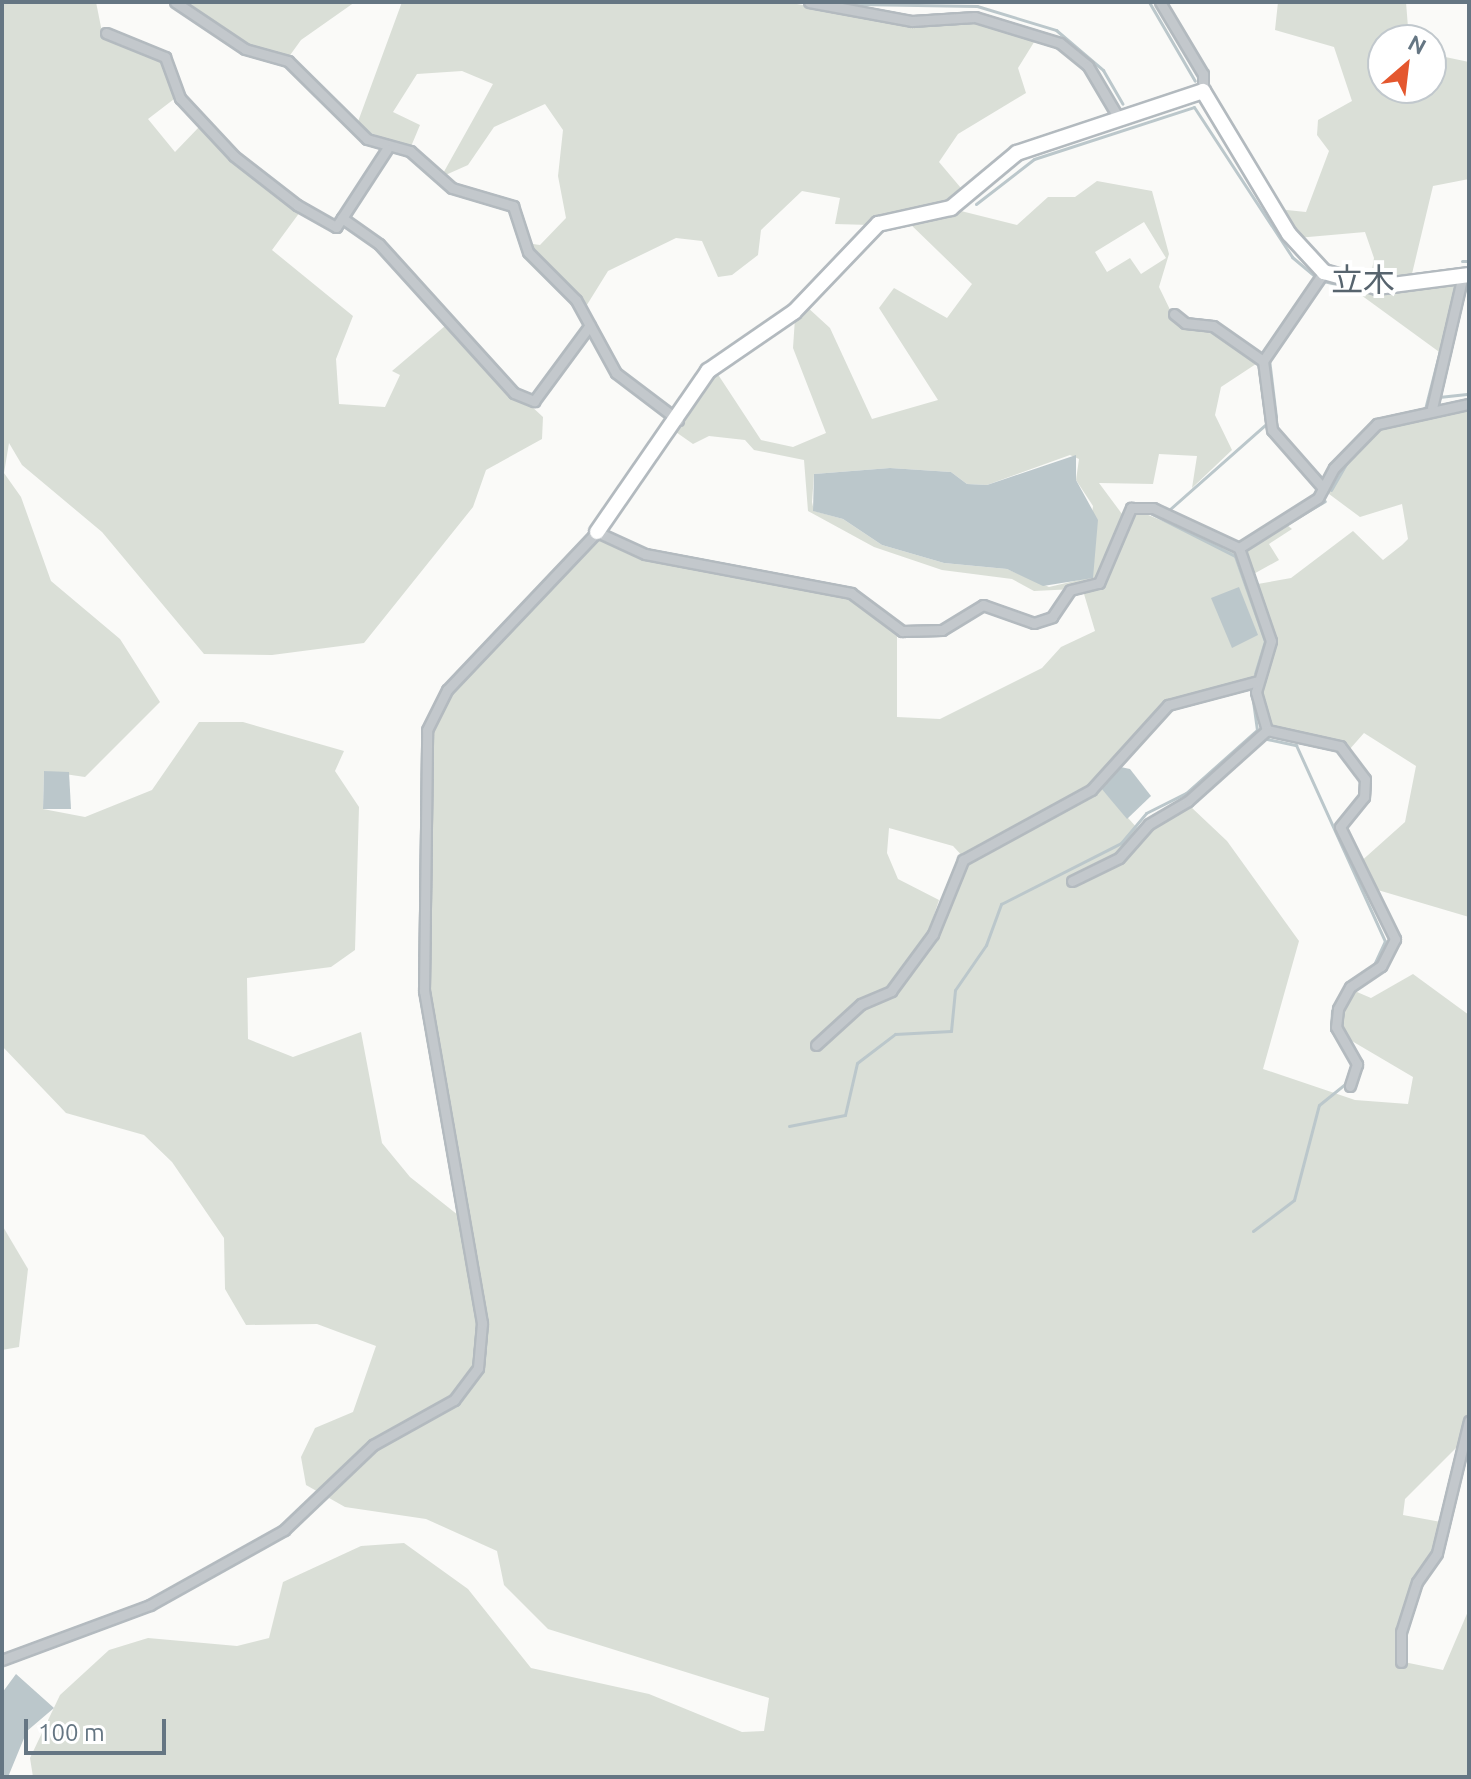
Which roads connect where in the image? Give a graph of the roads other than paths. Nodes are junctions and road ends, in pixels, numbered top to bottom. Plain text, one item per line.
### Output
1 (175, 2) edge
2 (809, 2) edge
3 (1160, 2) edge
4 (849, 6) edge
5 (106, 33) dead end
6 (1203, 91) junction
7 (1118, 117) junction
8 (387, 149) junction
9 (342, 218) junction
10 (1324, 272) junction
11 (1466, 275) edge
12 (1174, 314) dead end
13 (590, 325) junction
14 (1263, 361) junction
15 (1469, 404) edge
16 (1427, 411) junction
17 (678, 420) junction
18 (1323, 488) junction
19 (597, 532) junction
20 (1239, 548) junction
21 (1258, 681) junction
22 (1267, 730) junction
23 (1072, 881) dead end
24 (816, 1045) dead end
25 (1350, 1086) dead end
26 (1469, 1421) edge
27 (2, 1660) edge
28 (1401, 1662) dead end

1 - 8 street
2 - 4 street
3 - 6 street
4 - 7 street
5 - 9 street
6 - 7 street
6 - 10 street
7 - 17 street
8 - 9 street
8 - 13 street
9 - 13 street
10 - 11 street
10 - 14 street
11 - 16 street
12 - 14 street
13 - 17 street
14 - 18 street
15 - 16 street
16 - 18 street
17 - 19 street
18 - 20 street
19 - 20 street
19 - 27 street
20 - 21 street
21 - 22 street
21 - 24 street
22 - 23 street
22 - 25 street
26 - 28 street

